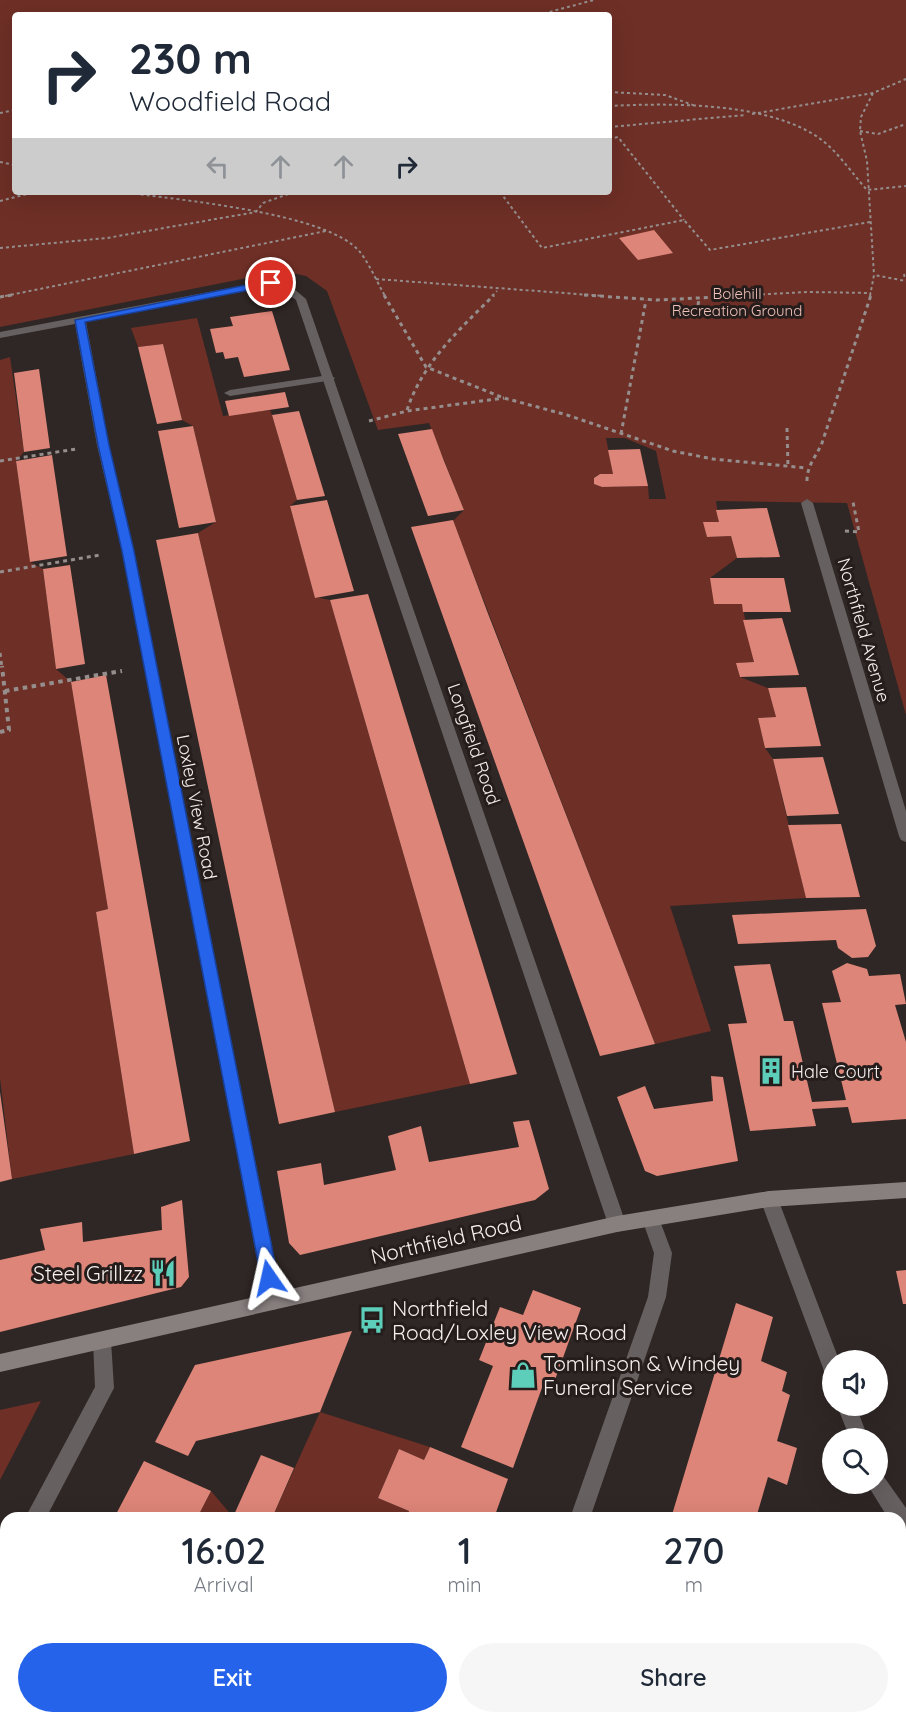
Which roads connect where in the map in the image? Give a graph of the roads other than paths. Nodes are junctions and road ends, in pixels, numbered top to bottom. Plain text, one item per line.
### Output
1 (80, 320) junction
2 (0, 334) edge
3 (329, 378) junction
4 (230, 393) dead end
5 (807, 503) dead end
6 (906, 836) edge
7 (906, 1190) edge
8 (769, 1198) junction
9 (651, 1219) junction
10 (617, 1224) junction
11 (274, 1301) junction
12 (102, 1341) junction
13 (825, 1350) edge
14 (0, 1363) edge
15 (884, 1494) edge
16 (38, 1512) edge
17 (582, 1512) edge
18 (896, 1512) edge

1 - 2 street
1 - 3 street, Longfield Road
1 - 11 street, Loxley View Road
3 - 4 street
3 - 10 street, Longfield Road
5 - 6 street, Northfield Avenue
7 - 8 street, Northfield Road
8 - 9 street, Northfield Road
8 - 13 street
9 - 10 street, Northfield Road
9 - 17 street
10 - 11 street, Northfield Road
11 - 12 street, Northfield Road
12 - 14 street, Northfield Road
12 - 16 street
15 - 18 street

